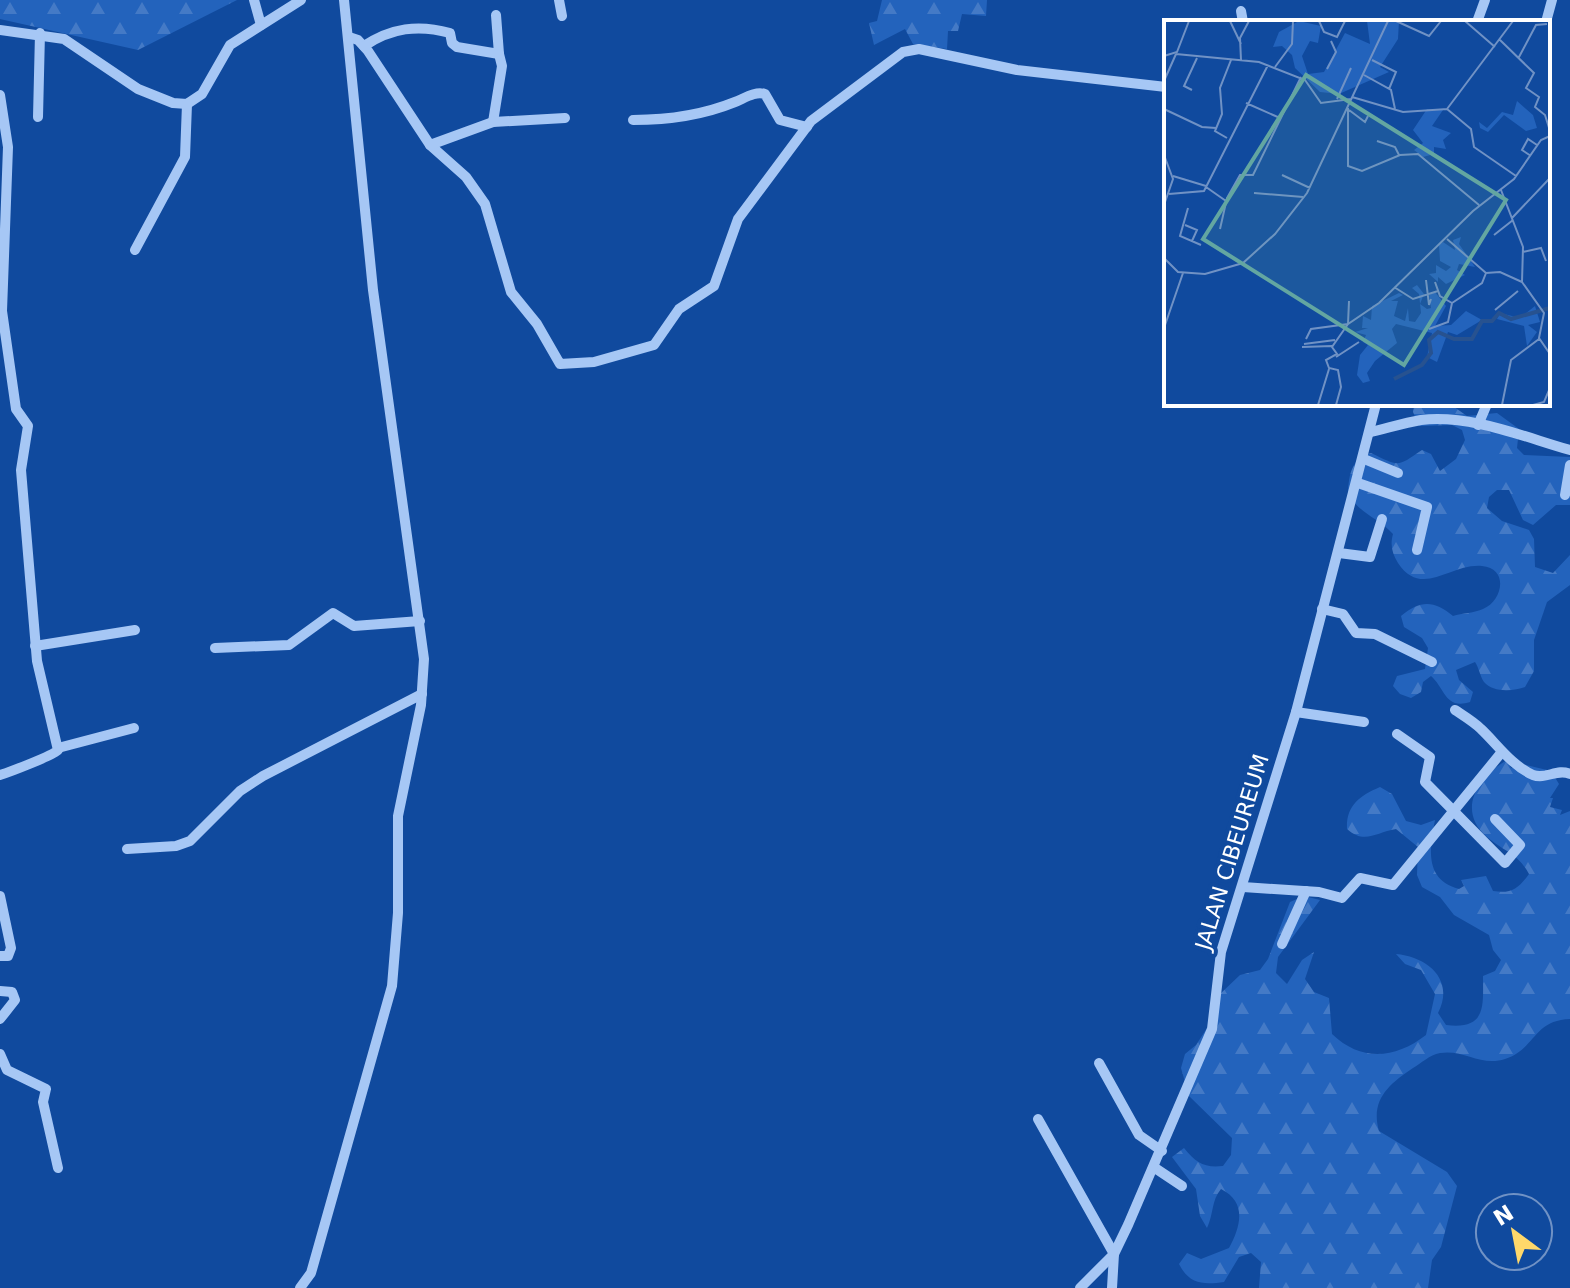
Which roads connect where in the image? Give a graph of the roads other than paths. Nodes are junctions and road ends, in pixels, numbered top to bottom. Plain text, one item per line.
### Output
1 (254, 0) edge
2 (301, 0) edge
3 (344, 0) edge
4 (559, 0) edge
5 (1485, 0) edge
6 (1552, 0) edge
7 (496, 15) dead end
8 (562, 16) dead end
9 (1478, 20) edge
10 (1547, 20) edge
11 (261, 25) junction
12 (0, 30) edge
13 (40, 33) junction
14 (349, 37) junction
15 (364, 46) junction
16 (499, 54) junction
17 (1164, 87) edge
18 (0, 95) edge
19 (187, 104) junction
20 (38, 117) dead end
21 (565, 118) dead end
22 (633, 120) dead end
23 (493, 122) junction
24 (807, 127) junction
25 (430, 145) junction
26 (135, 250) dead end
27 (1, 302) edge
28 (2, 336) edge
29 (1376, 406) edge
30 (1486, 406) edge
31 (1478, 425) junction
32 (1371, 432) junction
33 (1570, 450) edge
34 (1364, 459) junction
35 (1570, 465) edge
36 (1398, 473) dead end
37 (1358, 483) junction
38 (1565, 495) dead end
39 (1382, 519) dead end
40 (1417, 550) dead end
41 (1339, 553) junction
42 (1322, 609) junction
43 (420, 621) junction
44 (135, 630) dead end
45 (35, 646) junction
46 (215, 648) dead end
47 (1432, 662) dead end
48 (422, 694) junction
49 (1455, 710) dead end
50 (1296, 712) junction
51 (1364, 722) dead end
52 (134, 728) dead end
53 (1397, 734) dead end
54 (58, 748) junction
55 (1501, 753) junction
56 (1570, 774) edge
57 (0, 775) edge
58 (1453, 808) junction
59 (1495, 819) dead end
60 (127, 849) dead end
61 (1243, 887) junction
62 (1306, 891) junction
63 (0, 896) edge
64 (1282, 944) dead end
65 (0, 956) edge
66 (0, 991) edge
67 (0, 1019) edge
68 (0, 1054) edge
69 (1099, 1063) dead end
70 (1038, 1119) dead end
71 (1162, 1151) junction
72 (58, 1168) dead end
73 (1155, 1168) junction
74 (1182, 1186) dead end
75 (1114, 1254) junction
76 (300, 1288) edge
77 (1080, 1288) edge
78 (1112, 1288) edge

1 - 11 street
2 - 11 street
3 - 14 street
4 - 8 street
5 - 9 street
6 - 10 street
7 - 16 street
11 - 19 street
12 - 13 street
13 - 19 street
13 - 20 street
14 - 15 street
14 - 43 street
15 - 16 street
15 - 25 street
16 - 23 street
17 - 24 street
18 - 27 street
19 - 26 street
21 - 23 street
22 - 24 street
23 - 25 street
24 - 25 street
27 - 28 street
28 - 45 street
29 - 32 street, JALAN CIBEUREUM
30 - 31 street
31 - 32 street
31 - 33 street
32 - 34 street, JALAN CIBEUREUM
34 - 36 street
34 - 37 street, JALAN CIBEUREUM
35 - 38 street
37 - 40 street
37 - 41 street, JALAN CIBEUREUM
39 - 41 street
41 - 42 street, JALAN CIBEUREUM
42 - 47 street
42 - 50 street, JALAN CIBEUREUM
43 - 46 street
43 - 48 street
44 - 45 street
45 - 54 street
48 - 60 street
48 - 76 street
49 - 55 street
50 - 51 street
50 - 61 street, JALAN CIBEUREUM
52 - 54 street
53 - 58 street
54 - 57 street
55 - 56 street
55 - 58 street
58 - 59 street
58 - 62 street
61 - 62 street
61 - 71 street, JALAN CIBEUREUM
62 - 64 street
63 - 65 street
66 - 67 street
68 - 72 street
69 - 71 street
70 - 75 street
71 - 73 street, JALAN CIBEUREUM
73 - 74 street
73 - 75 street, JALAN CIBEUREUM
75 - 77 street, JALAN CIBEUREUM
75 - 78 street

